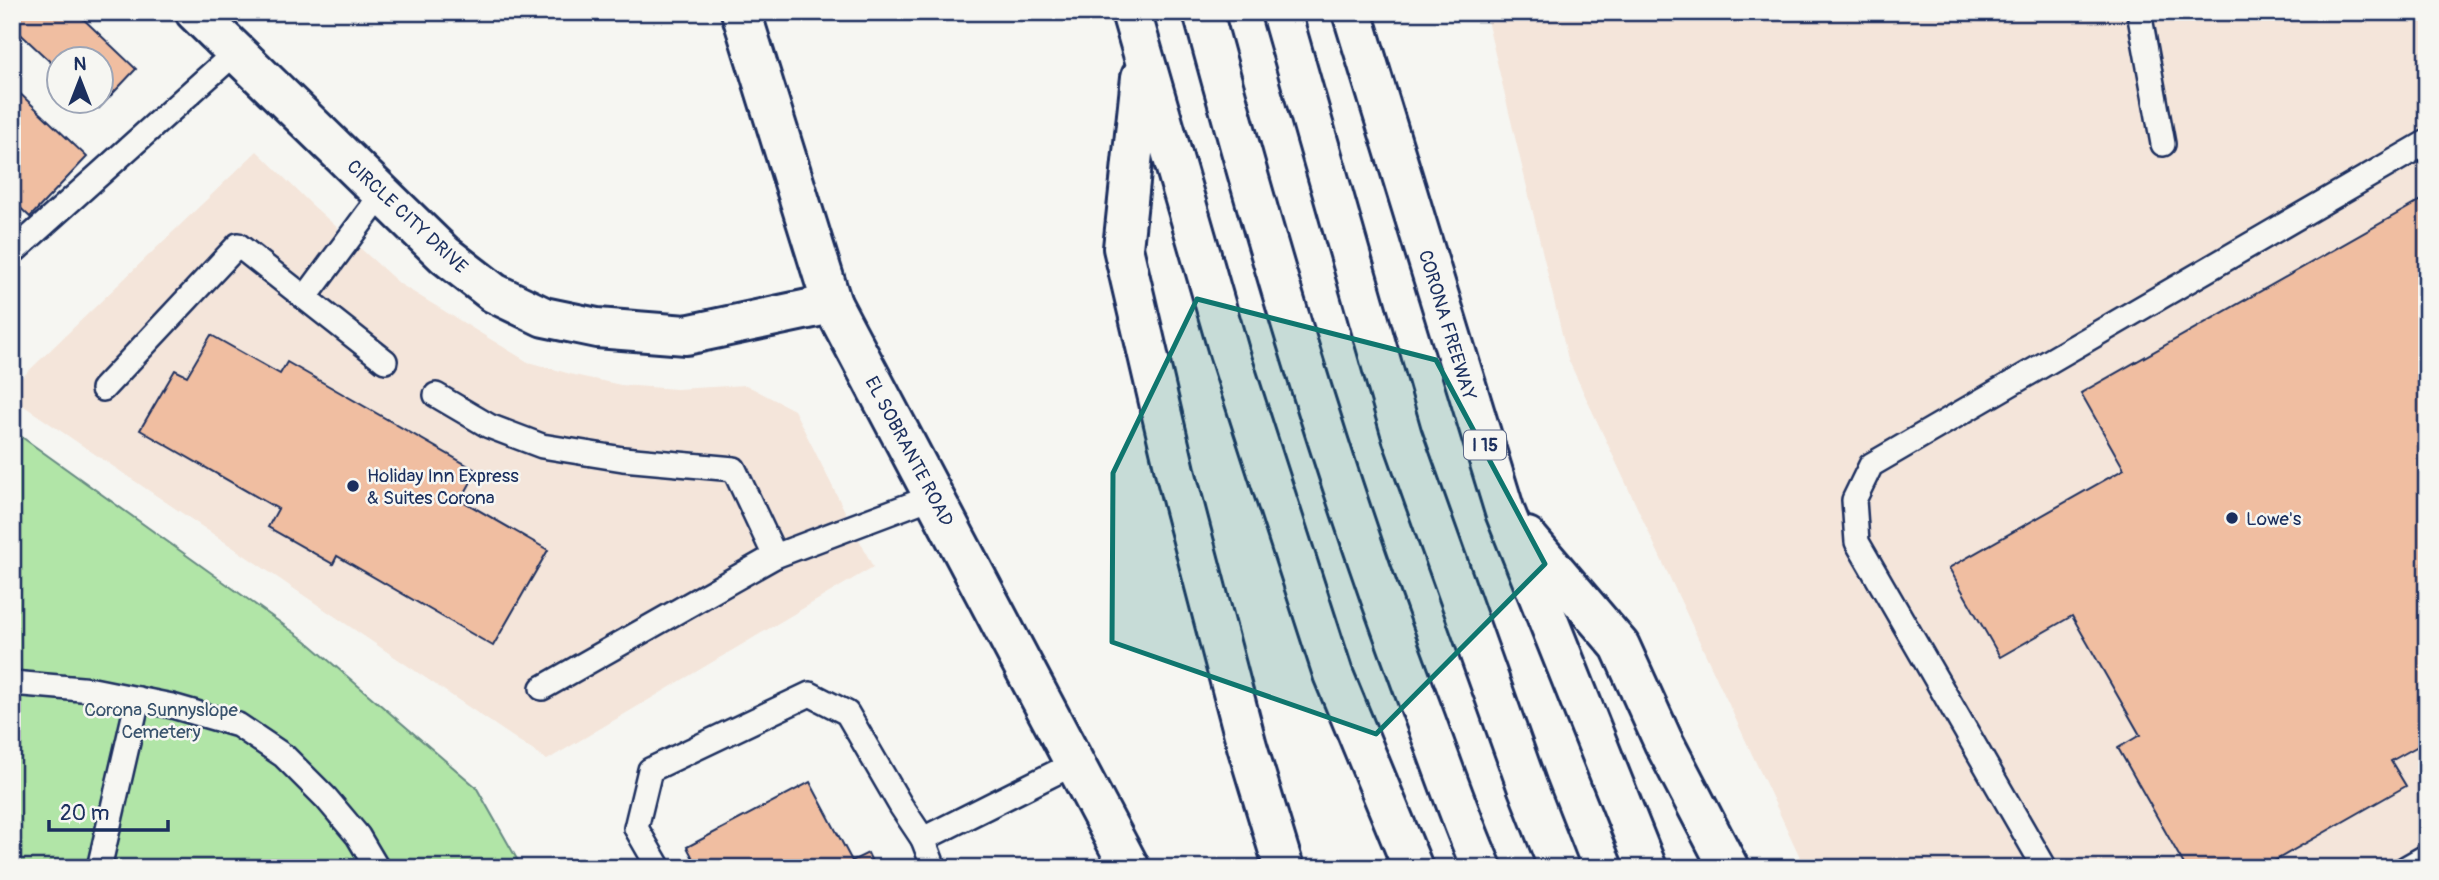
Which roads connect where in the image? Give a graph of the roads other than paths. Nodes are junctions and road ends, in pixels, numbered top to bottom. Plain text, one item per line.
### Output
1 (195, 12) edge
2 (741, 12) edge
3 (1131, 12) edge
4 (1202, 12) edge
5 (1281, 12) edge
6 (1352, 12) edge
7 (2139, 12) edge
8 (236, 52) junction
9 (1143, 57) junction
10 (2427, 142) edge
11 (2163, 144) dead end
12 (382, 194) junction
13 (12, 253) edge
14 (305, 298) junction
15 (832, 304) junction
16 (385, 361) dead end
17 (103, 389) dead end
18 (436, 395) dead end
19 (934, 496) junction
20 (1505, 512) junction
21 (775, 556) junction
22 (12, 683) edge
23 (542, 688) dead end
24 (138, 699) junction
25 (1075, 763) junction
26 (923, 839) junction
27 (2427, 856) edge
28 (99, 868) edge
29 (377, 868) edge
30 (659, 868) edge
31 (934, 868) edge
32 (1130, 868) edge
33 (1284, 868) edge
34 (1413, 868) edge
35 (1482, 868) edge
36 (1559, 868) edge
37 (1647, 868) edge
38 (1728, 868) edge
39 (2045, 868) edge
40 (2406, 868) edge

1 - 8 main road, CIRCLE CITY DRIVE
2 - 15 main road, EL SOBRANTE ROAD
3 - 9 main road
4 - 35 main road
5 - 36 main road
6 - 20 main road, CORONA FREEWAY / I 15
7 - 11 lane
8 - 12 main road, CIRCLE CITY DRIVE
8 - 13 lane
9 - 33 main road
9 - 34 main road
10 - 39 lane
12 - 14 lane
12 - 15 main road, CIRCLE CITY DRIVE
14 - 16 lane
14 - 17 lane
15 - 19 main road, EL SOBRANTE ROAD
18 - 21 lane
19 - 21 lane
19 - 25 main road, EL SOBRANTE ROAD
20 - 37 main road, CORONA FREEWAY / I 15
20 - 38 main road
21 - 23 lane
22 - 24 lane
24 - 28 lane
24 - 29 lane
25 - 26 lane
25 - 32 main road, EL SOBRANTE ROAD
26 - 30 lane
26 - 31 lane
27 - 40 lane

